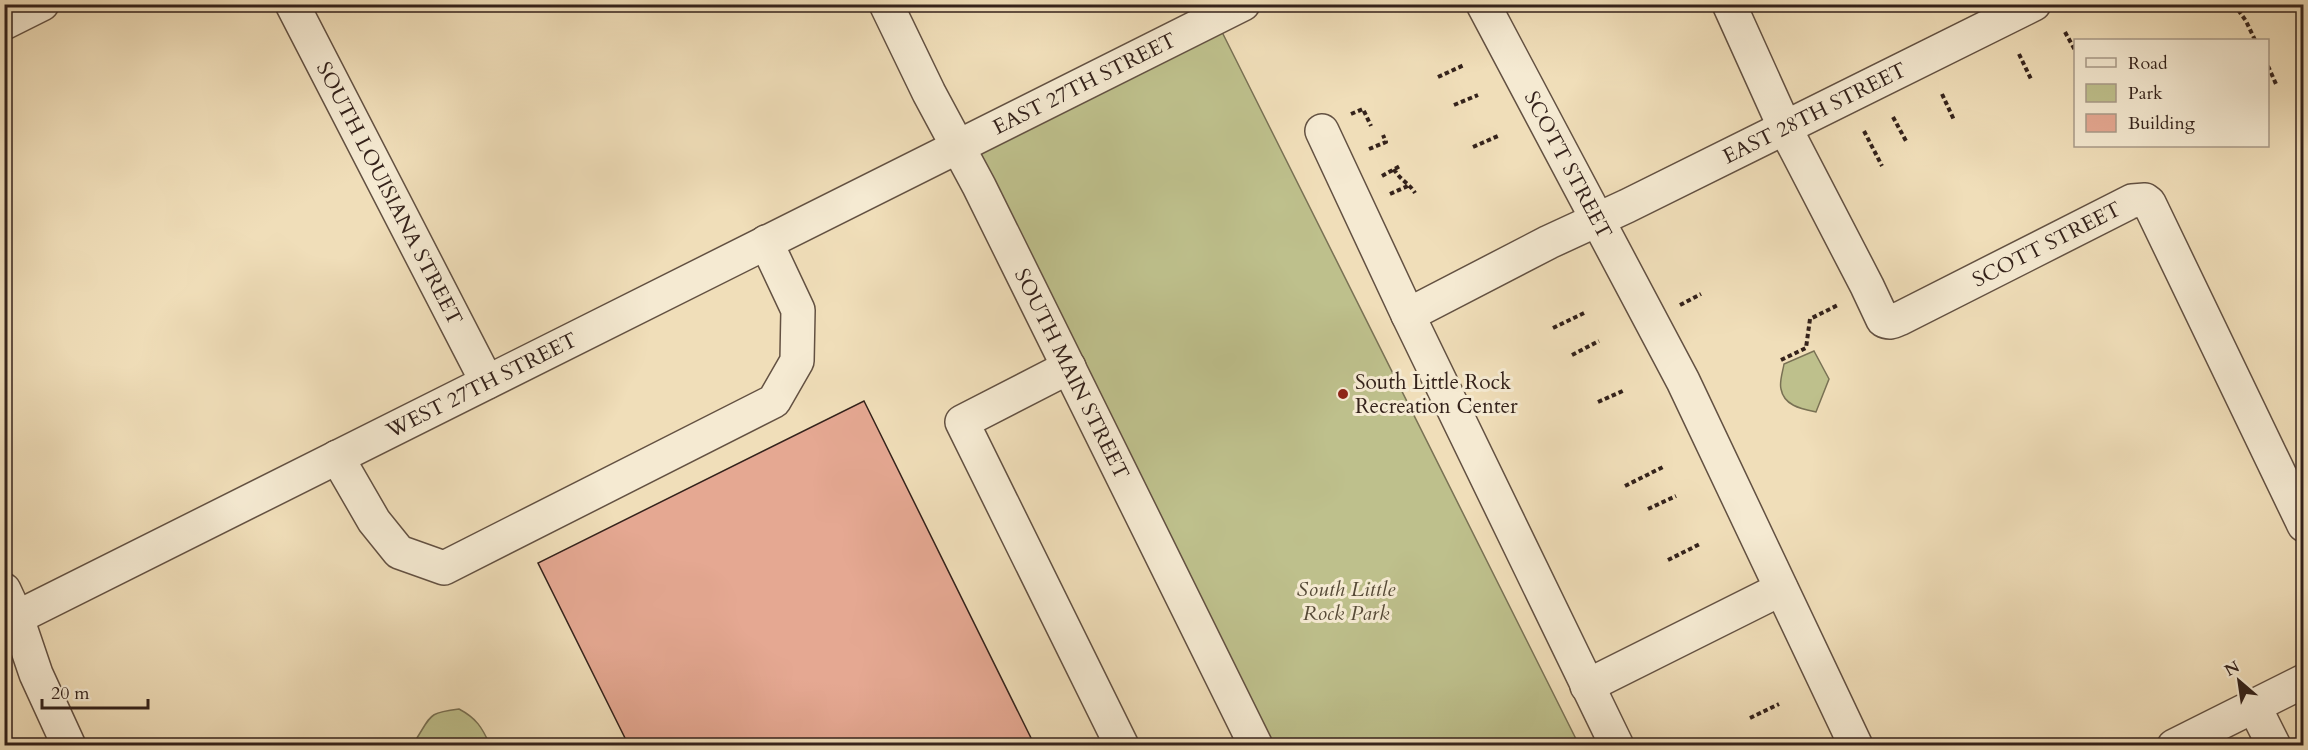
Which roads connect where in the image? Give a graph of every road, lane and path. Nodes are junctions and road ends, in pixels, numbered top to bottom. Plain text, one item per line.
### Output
1 (42, 4) edge
2 (292, 4) edge
3 (886, 4) edge
4 (1243, 4) edge
5 (1483, 4) edge
6 (1729, 4) edge
7 (2034, 4) edge
8 (2234, 4) edge
9 (4, 23) edge
10 (2065, 32) dead end
11 (2255, 39) edge
12 (2074, 48) edge
13 (2019, 54) dead end
14 (1464, 65) dead end
15 (2269, 68) edge
16 (1438, 77) dead end
17 (2031, 79) dead end
18 (2276, 84) dead end
19 (1942, 94) dead end
20 (1478, 95) dead end
21 (1454, 105) dead end
22 (1893, 117) dead end
23 (1953, 120) dead end
24 (1332, 125) joint
25 (1371, 126) dead end
26 (1785, 128) junction
27 (1864, 131) dead end
28 (1383, 135) dead end
29 (1498, 136) dead end
30 (1906, 141) dead end
31 (957, 147) junction
32 (1473, 147) dead end
33 (1360, 153) dead end
34 (1400, 166) dead end
35 (1882, 166) dead end
36 (1394, 169) junction
37 (1373, 181) dead end
38 (1410, 185) junction
39 (1414, 193) dead end
40 (1381, 198) dead end
41 (1596, 221) junction
42 (766, 242) junction
43 (1842, 303) dead end
44 (1584, 312) dead end
45 (1408, 315) junction
46 (1553, 328) dead end
47 (1599, 340) dead end
48 (1572, 355) dead end
49 (1781, 360) dead end
50 (1069, 367) junction
51 (487, 382) junction
52 (1625, 390) dead end
53 (1598, 402) dead end
54 (337, 457) junction
55 (1665, 466) dead end
56 (1625, 486) dead end
57 (1676, 496) dead end
58 (1648, 509) dead end
59 (2304, 525) edge
60 (1700, 543) dead end
61 (1668, 560) dead end
62 (1781, 589) junction
63 (9, 610) edge
64 (2304, 681) edge
65 (1587, 686) junction
66 (1779, 704) dead end
67 (2254, 706) junction
68 (1750, 718) dead end
69 (69, 746) edge
70 (1122, 746) edge
71 (1256, 746) edge
72 (1617, 746) edge
73 (1856, 746) edge
74 (2174, 746) edge
75 (2274, 746) edge

1 - 9 street
2 - 51 street, SOUTH LOUISIANA STREET
3 - 31 street, SOUTH MAIN STREET
4 - 31 street, EAST 27TH STREET
5 - 41 street, SCOTT STREET
6 - 26 street
7 - 26 street, EAST 28TH STREET
8 - 11 path
10 - 12 path
13 - 17 path
14 - 16 path
15 - 18 path
19 - 23 path
20 - 21 path
22 - 30 path
24 - 25 path
24 - 45 street
26 - 41 street, EAST 28TH STREET
26 - 59 street, SCOTT STREET
27 - 35 path
28 - 33 path
29 - 32 path
31 - 42 street, WEST 27TH STREET
31 - 50 street, SOUTH MAIN STREET
34 - 36 path
36 - 37 path
36 - 38 path
38 - 39 path
38 - 40 path
41 - 45 street, EAST 28TH STREET
41 - 62 street, SCOTT STREET
42 - 51 street, WEST 27TH STREET
42 - 54 street
43 - 49 path
44 - 46 path
45 - 65 street
47 - 48 path
50 - 70 street
50 - 71 street, SOUTH MAIN STREET
51 - 54 street, WEST 27TH STREET
52 - 53 path
54 - 63 street, WEST 27TH STREET
55 - 56 path
57 - 58 path
60 - 61 path
62 - 65 street
62 - 73 street, SCOTT STREET
63 - 69 street
64 - 67 street
65 - 72 street
66 - 68 path
67 - 74 street
67 - 75 street

